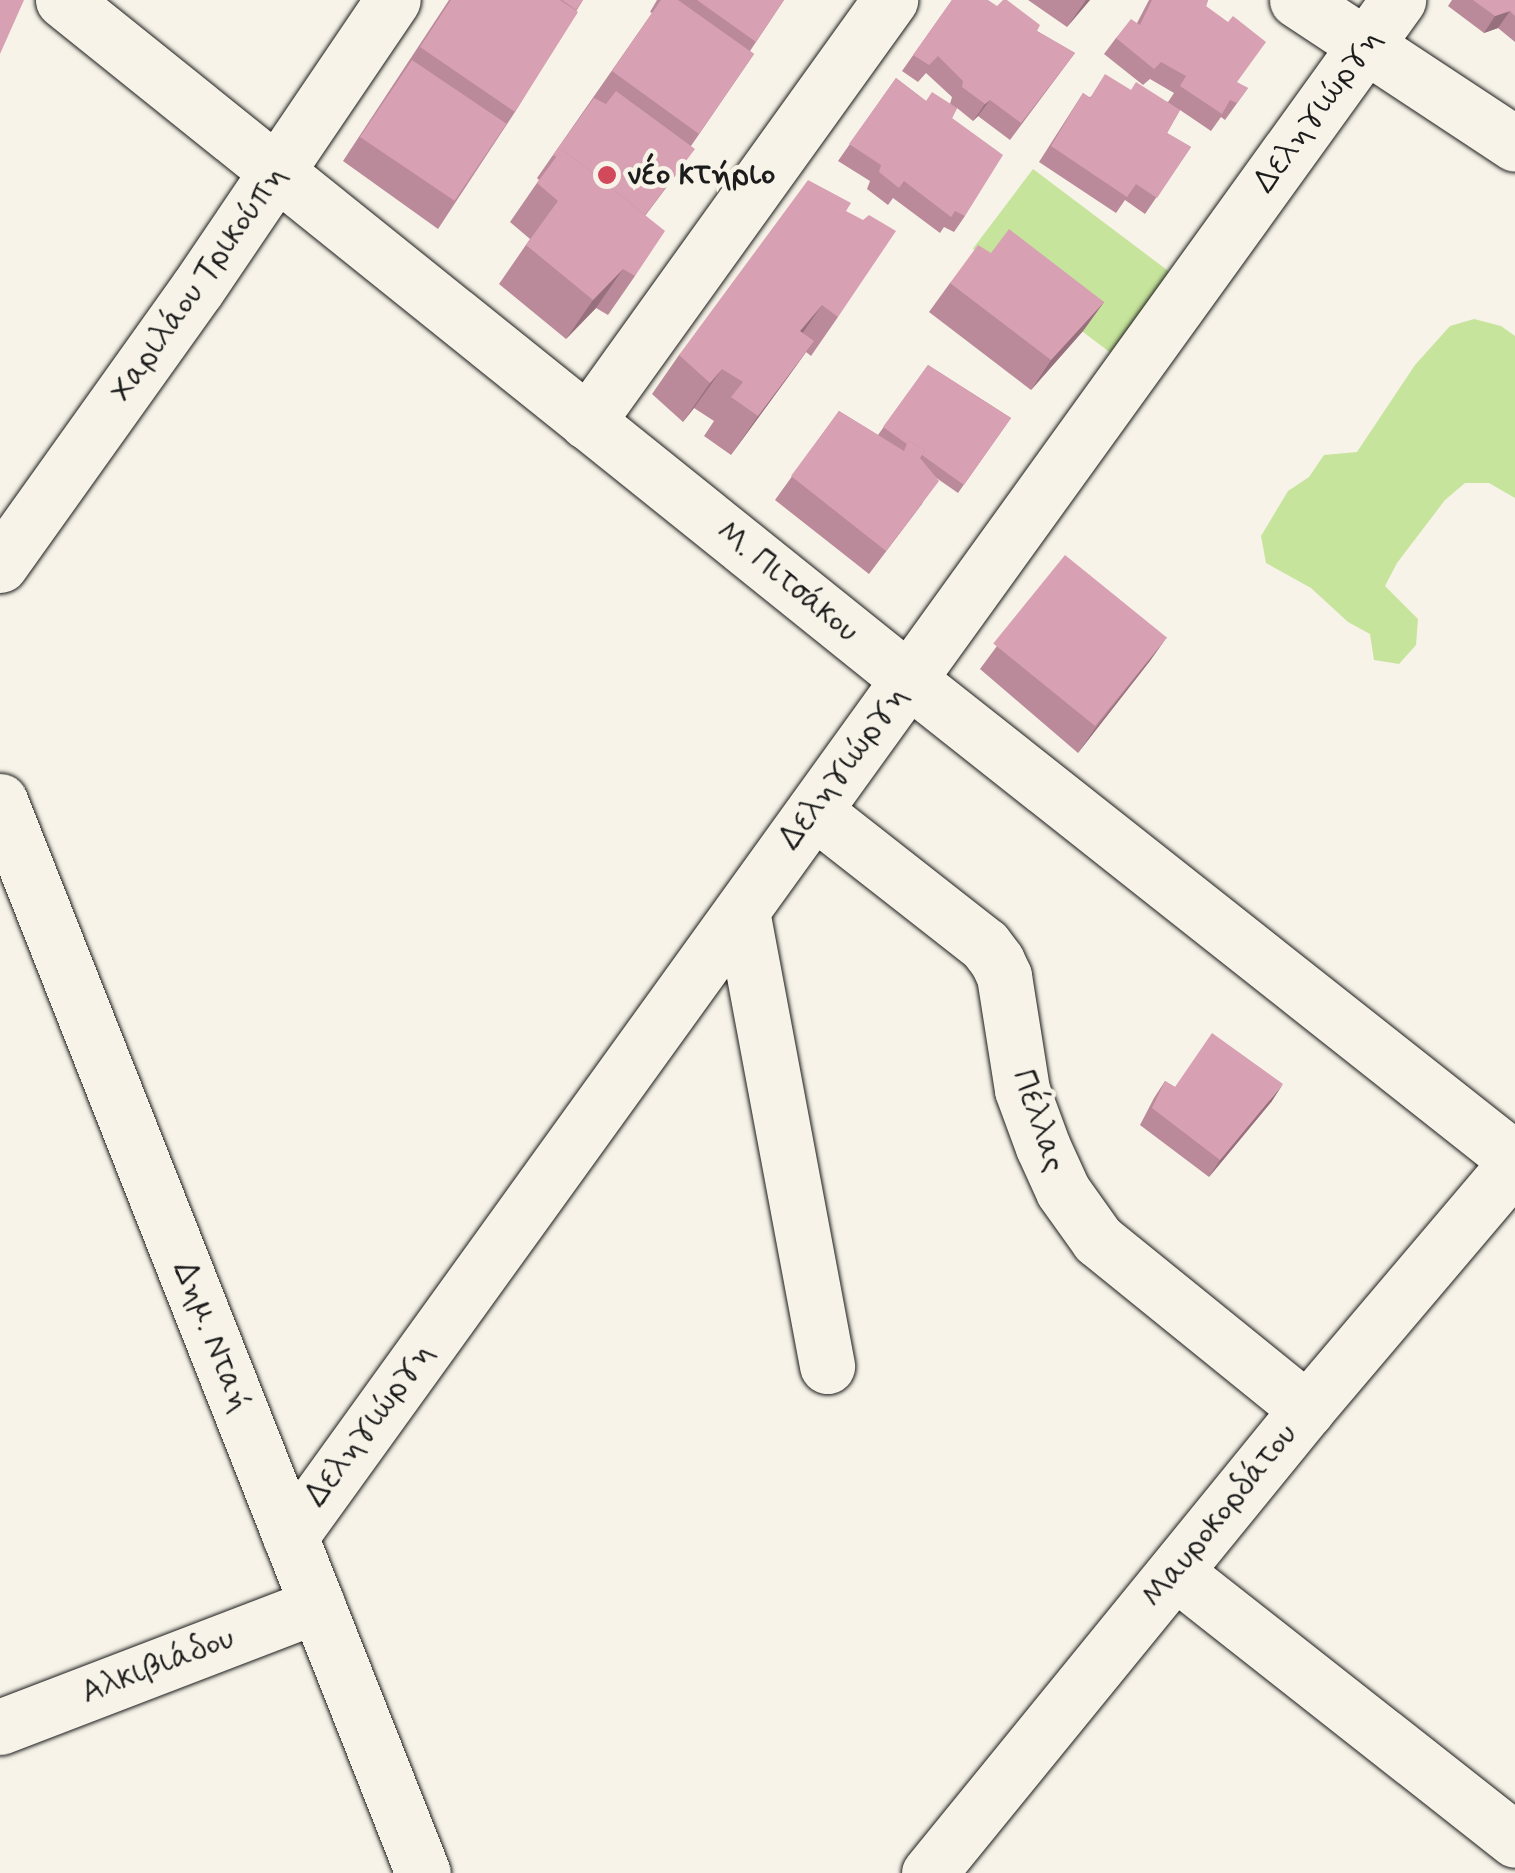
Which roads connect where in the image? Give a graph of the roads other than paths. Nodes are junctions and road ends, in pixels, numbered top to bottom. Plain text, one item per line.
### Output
1 (64, 0) edge
2 (392, 0) edge
3 (890, 0) edge
4 (1296, 0) edge
5 (1398, 0) edge
6 (1366, 46) junction
7 (1515, 144) edge
8 (276, 173) junction
9 (586, 422) junction
10 (0, 565) edge
11 (908, 680) junction
12 (0, 801) edge
13 (814, 811) junction
14 (742, 910) junction
15 (1515, 1161) edge
16 (826, 1366) dead end
17 (1307, 1410) junction
18 (290, 1537) junction
19 (1175, 1572) junction
20 (317, 1604) junction
21 (0, 1727) edge
22 (1515, 1840) edge
23 (422, 1873) edge
24 (929, 1873) edge

1 - 8 street, Μ. Πιτσάκου
2 - 8 street, Χαριλάου Τρικούπη
3 - 9 street
4 - 6 street
5 - 6 street, Δεληγιώργη
6 - 7 street
6 - 11 street, Δεληγιώργη
8 - 9 street, Μ. Πιτσάκου
8 - 10 street, Χαριλάου Τρικούπη
9 - 11 street, Μ. Πιτσάκου
11 - 13 street, Δεληγιώργη
11 - 15 street, Μ. Πιτσάκου
12 - 18 street, Δημ. Νταή
13 - 14 street, Δεληγιώργη
13 - 17 street, Πέλλας
14 - 16 street
14 - 18 street, Δεληγιώργη
15 - 17 street, Μαυροκορδάτου
17 - 19 street, Μαυροκορδάτου
18 - 20 street, Δημ. Νταή
19 - 22 street
19 - 24 street, Μαυροκορδάτου
20 - 21 street, Αλκιβιάδου
20 - 23 street, Δημ. Νταή

